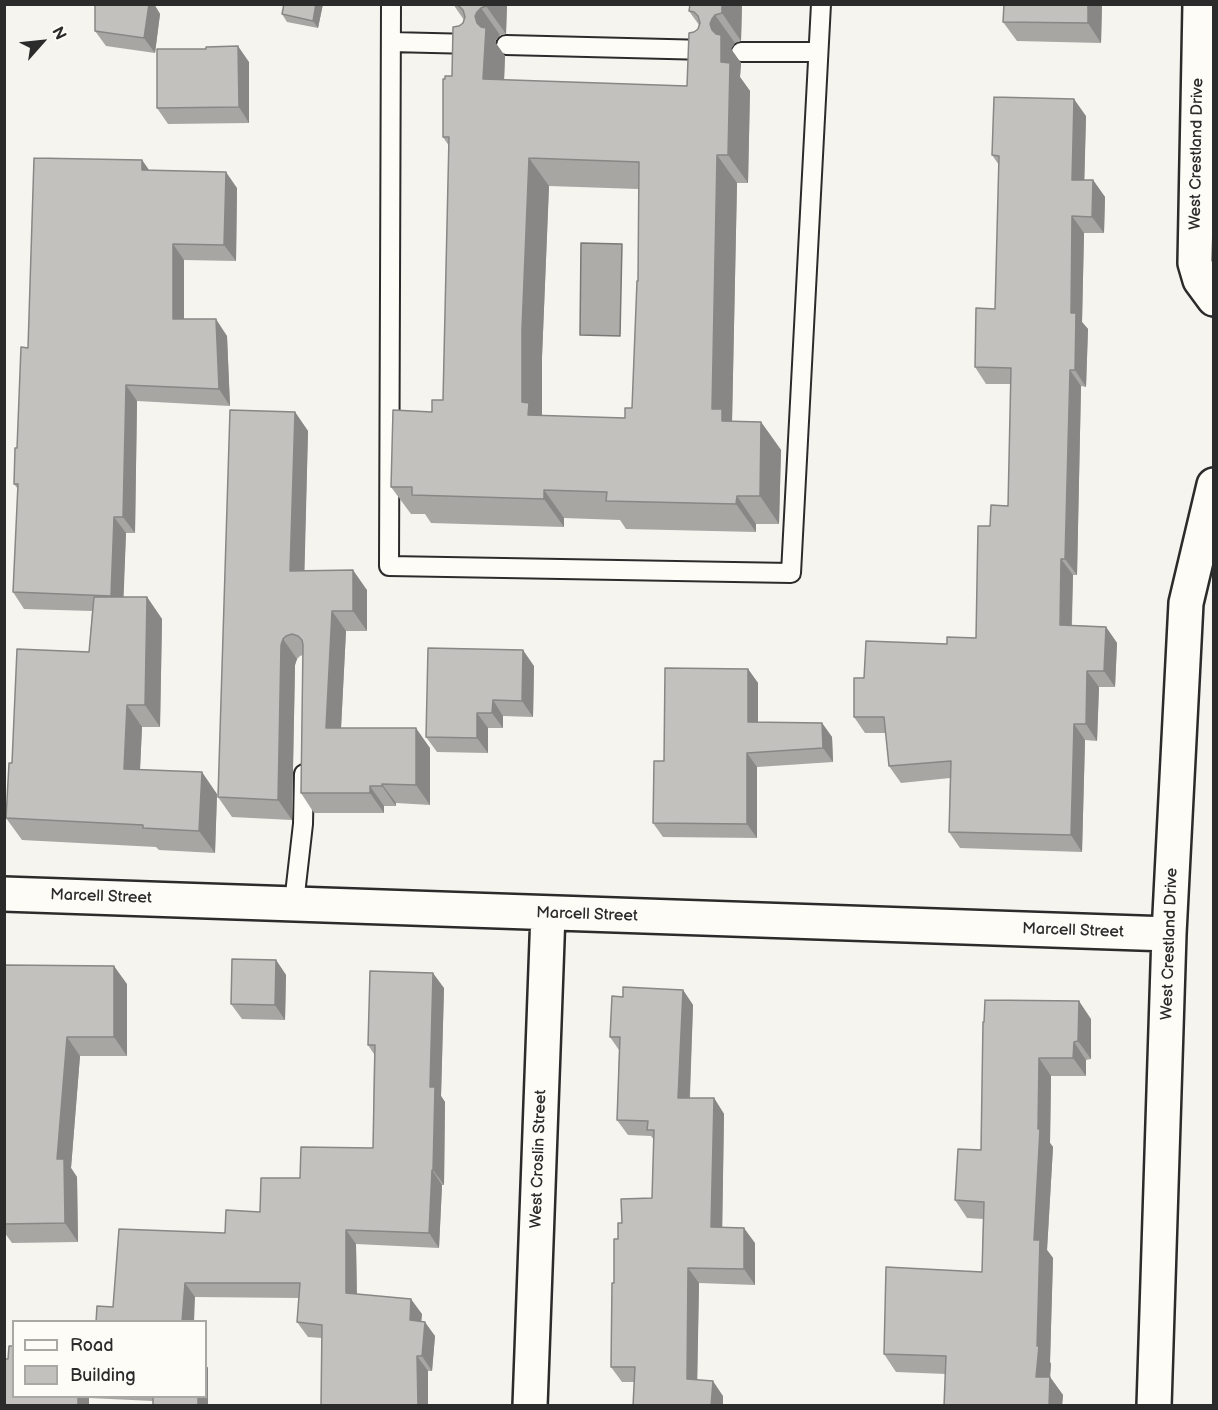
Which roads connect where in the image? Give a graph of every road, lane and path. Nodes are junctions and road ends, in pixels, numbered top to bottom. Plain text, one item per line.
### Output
1 (391, 4) edge
2 (821, 4) edge
3 (1200, 4) edge
4 (391, 42) junction
5 (473, 44) edge
6 (506, 45) dead end
7 (708, 50) edge
8 (741, 52) dead end
9 (818, 52) junction
10 (1214, 299) edge
11 (1214, 485) edge
12 (304, 756) edge
13 (4, 894) edge
14 (294, 903) junction
15 (548, 913) junction
16 (1169, 934) junction
17 (530, 1406) edge
18 (1154, 1406) edge

1 - 4 lane
2 - 9 lane
3 - 10 street, West Crestland Drive
4 - 5 lane
4 - 9 lane
6 - 7 lane
8 - 9 lane
11 - 16 street, West Crestland Drive
12 - 14 lane
13 - 14 street, Marcell Street
14 - 15 street, Marcell Street
15 - 16 street, Marcell Street
15 - 17 street, West Croslin Street
16 - 18 street, West Crestland Drive

